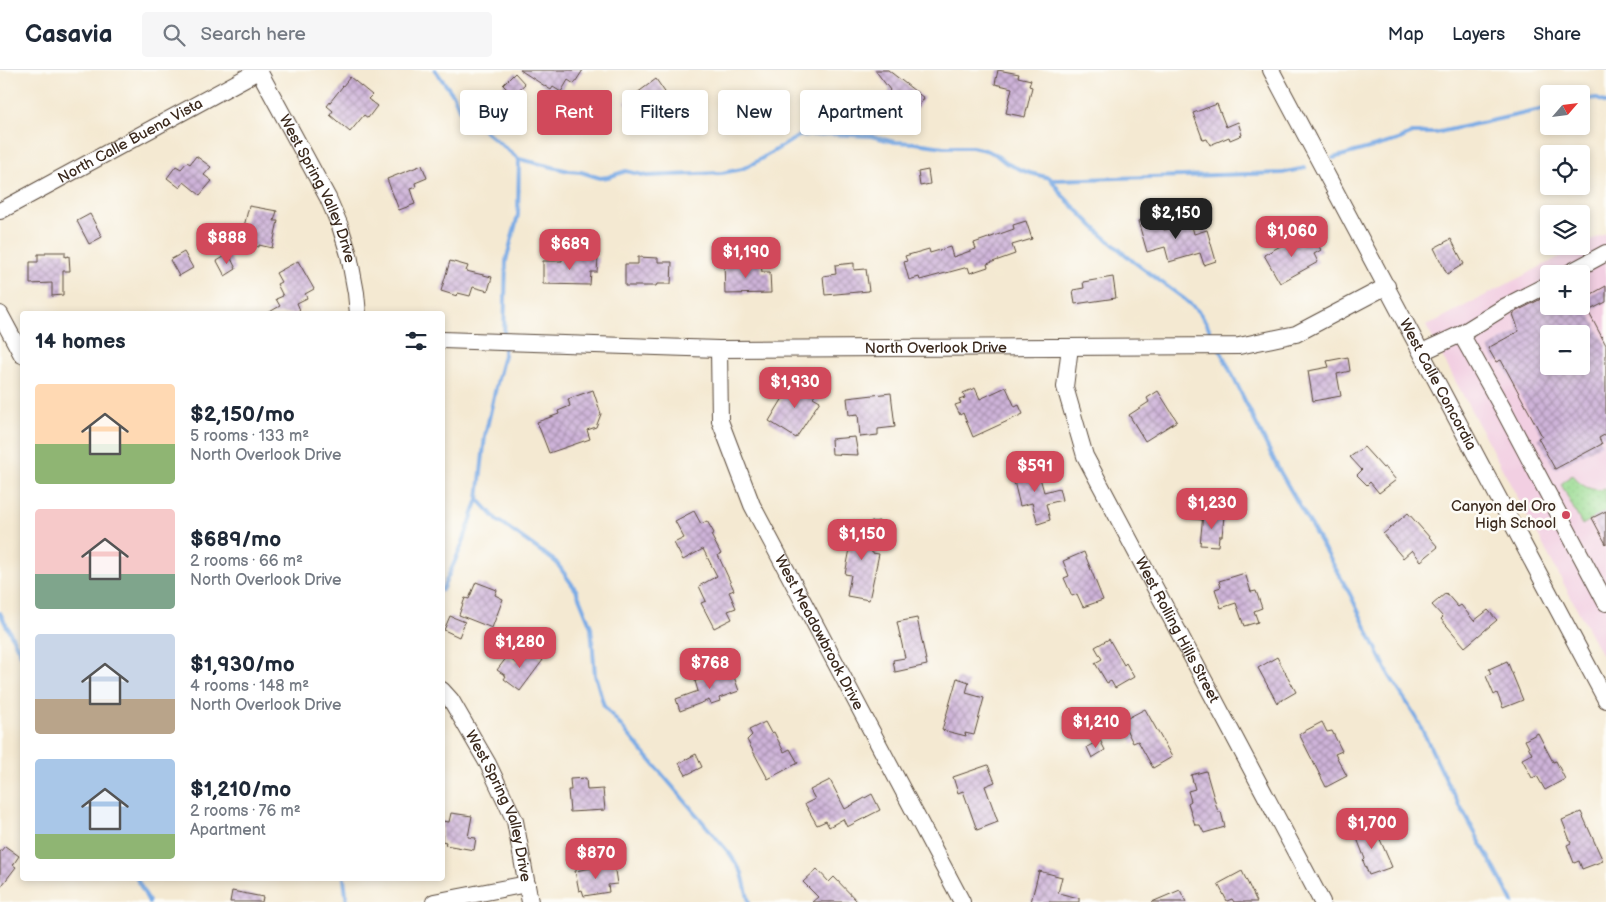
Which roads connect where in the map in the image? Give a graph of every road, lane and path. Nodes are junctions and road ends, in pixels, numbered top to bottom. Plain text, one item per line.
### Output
1 (260, 70) edge
2 (1271, 70) edge
3 (0, 211) edge
4 (1606, 253) edge
5 (1584, 265) edge
6 (1387, 286) junction
7 (1540, 289) edge
8 (358, 311) edge
9 (0, 314) edge
10 (1460, 334) junction
11 (445, 340) edge
12 (1070, 347) junction
13 (719, 350) junction
14 (20, 351) edge
15 (1422, 352) junction
16 (1606, 603) edge
17 (1604, 690) edge
18 (445, 693) edge
19 (527, 884) junction
20 (434, 902) edge
21 (530, 902) edge
22 (962, 902) edge
23 (1322, 902) edge

1 - 3 street, North Calle Buena Vista
1 - 8 street, West Spring Valley Drive
2 - 6 street, West Calle Concordia
4 - 5 street
6 - 12 street, North Overlook Drive
6 - 15 street, West Calle Concordia
7 - 10 street
9 - 14 street
10 - 15 street
10 - 16 street
11 - 13 street, North Overlook Drive
12 - 13 street, North Overlook Drive
12 - 23 street, West Rolling Hills Street
13 - 22 street, West Meadowbrook Drive
15 - 17 street, West Calle Concordia
18 - 19 street, West Spring Valley Drive
19 - 20 street
19 - 21 street, West Spring Valley Drive

